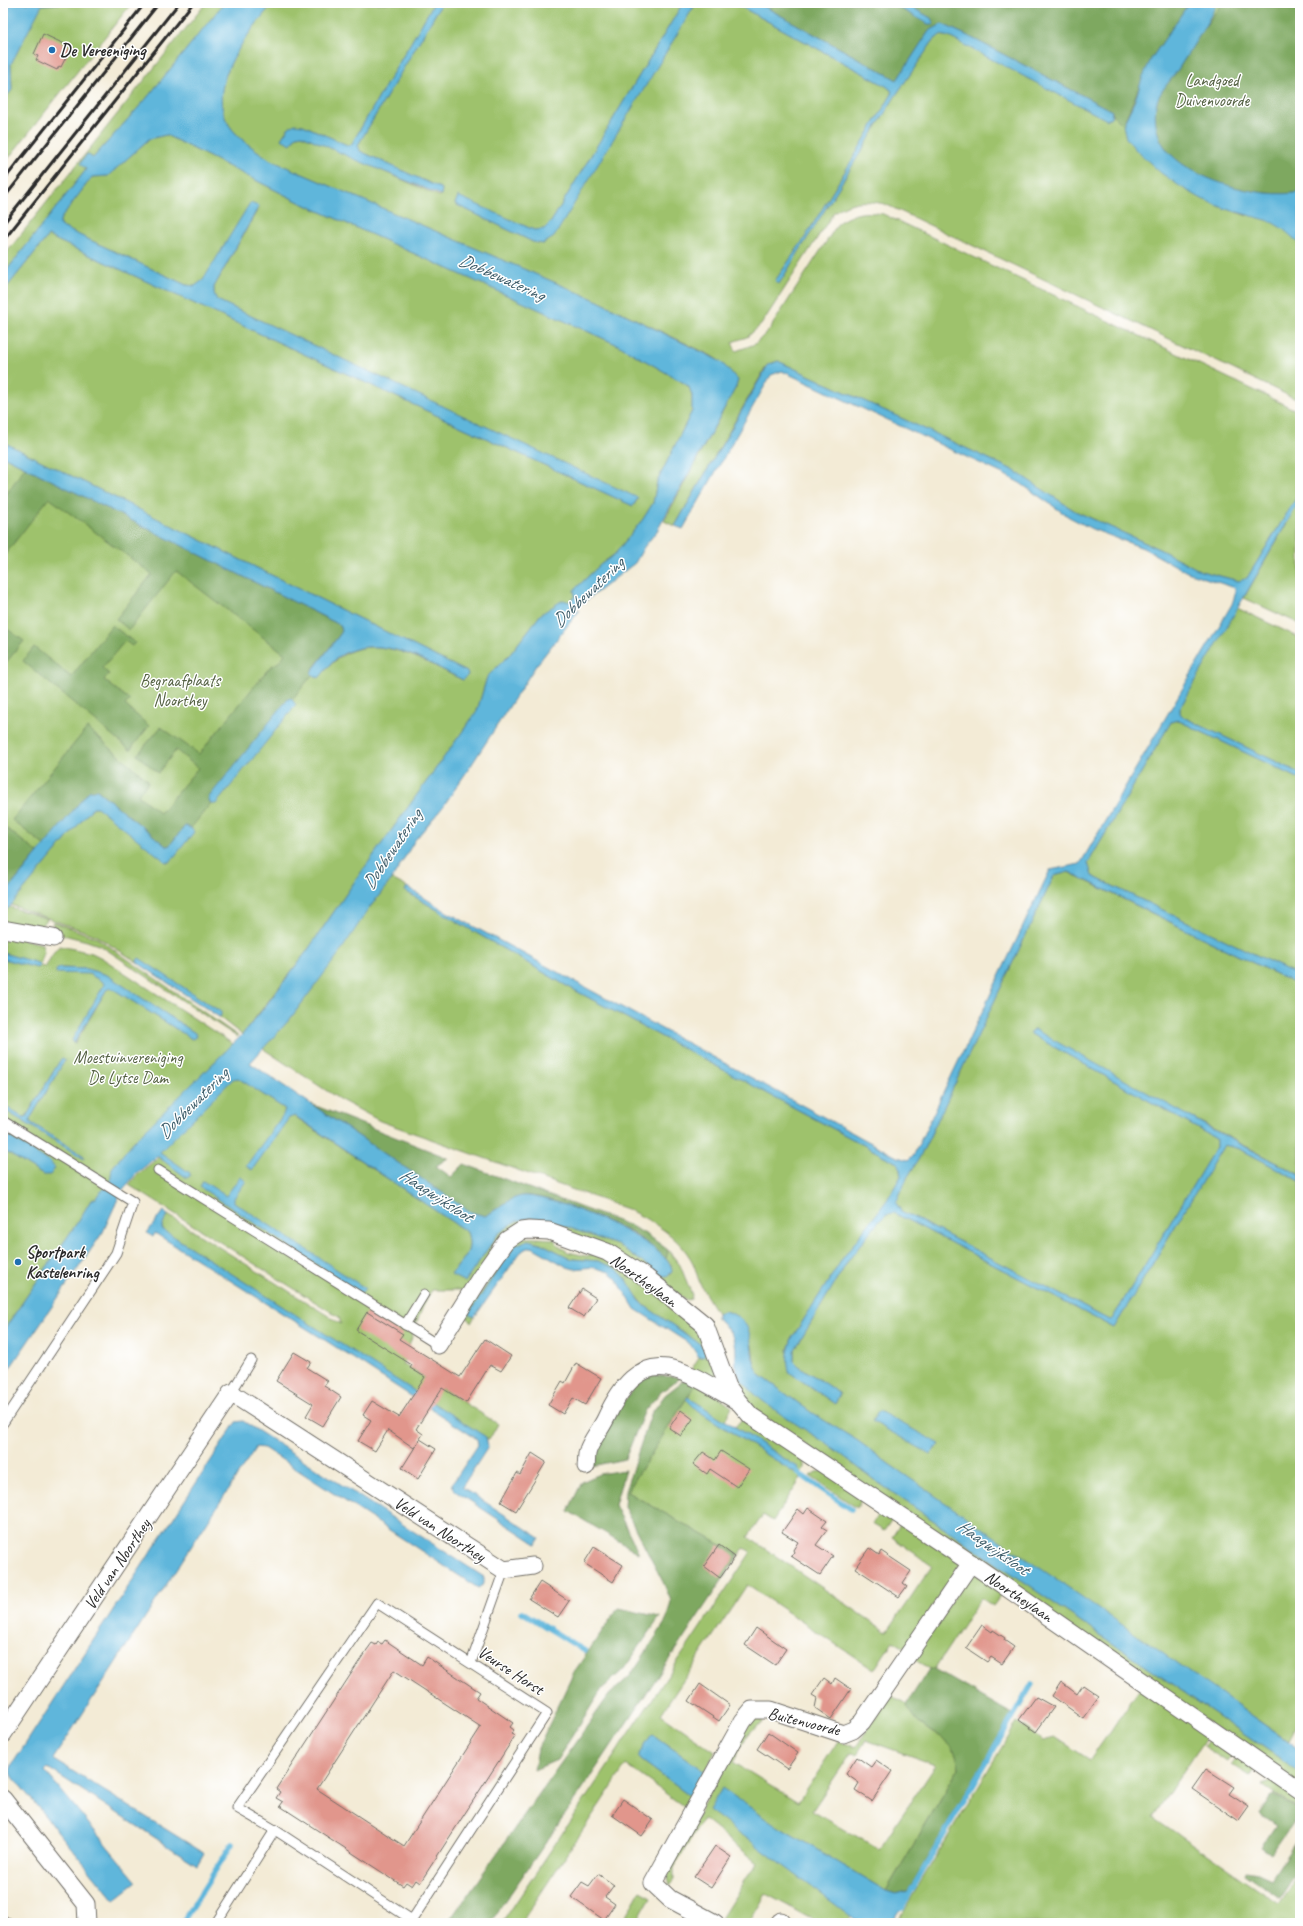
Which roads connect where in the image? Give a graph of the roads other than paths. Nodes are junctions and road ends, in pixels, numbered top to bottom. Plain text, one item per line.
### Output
1 (3, 929) edge
2 (53, 938) dead end
3 (3, 1121) edge
4 (158, 1170) dead end
5 (424, 1294) dead end
6 (405, 1325) junction
7 (438, 1345) joint
8 (251, 1360) dead end
9 (231, 1393) junction
10 (738, 1401) junction
11 (3, 1423) edge
12 (586, 1466) dead end
13 (971, 1563) junction
14 (533, 1566) dead end
15 (504, 1570) junction
16 (471, 1663) junction
17 (3, 1734) edge
18 (1300, 1791) edge
19 (3, 1799) edge
20 (275, 1830) junction
21 (3, 1920) edge
22 (7, 1923) edge
23 (87, 1923) edge
24 (216, 1923) edge
25 (715, 1923) edge

1 - 2 street
3 - 11 lane
4 - 6 lane
5 - 6 lane
6 - 7 lane
7 - 10 street, Noortheylaan
8 - 9 lane, Veld van Noorthey
9 - 15 street, Veld van Noorthey
9 - 17 street, Veld van Noorthey
10 - 12 street, Noortheylaan
10 - 13 street, Noortheylaan
13 - 18 street, Noortheylaan
13 - 25 street, Buitenvoorde
14 - 15 street, Veld van Noorthey
15 - 16 lane
16 - 20 lane, Veurse Horst
16 - 20 lane, Veurse Horst
19 - 23 street
20 - 24 lane
21 - 22 lane

